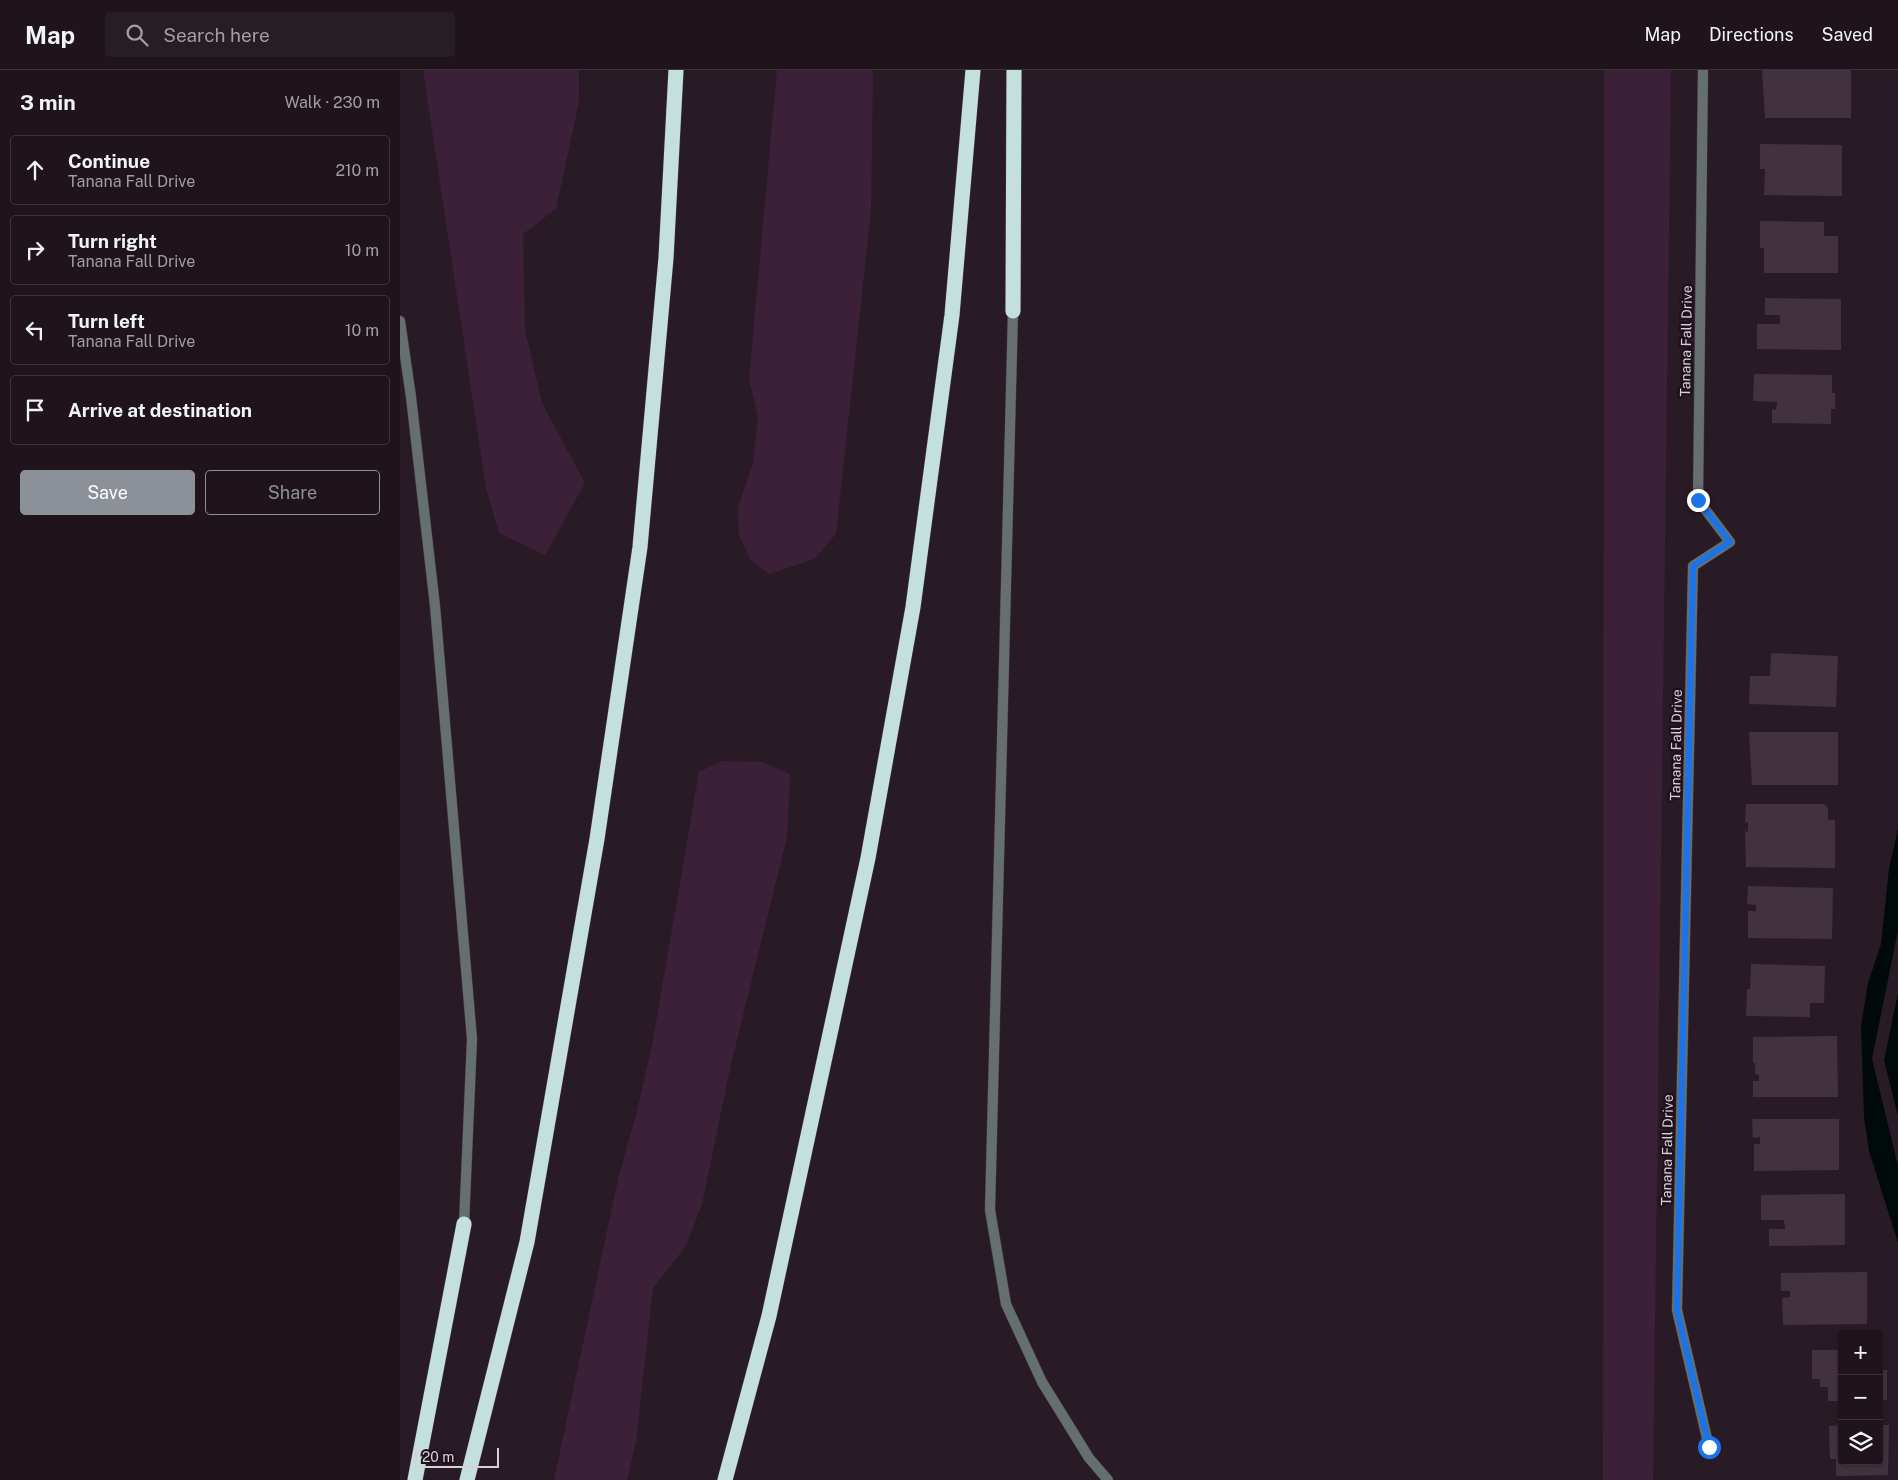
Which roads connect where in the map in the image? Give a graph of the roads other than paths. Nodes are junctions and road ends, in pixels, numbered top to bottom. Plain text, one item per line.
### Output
1 (676, 70) edge
2 (973, 70) edge
3 (1014, 70) edge
4 (1703, 70) edge
5 (1013, 311) joint
6 (400, 321) edge
7 (464, 1224) joint
8 (1709, 1447) dead end
9 (415, 1480) edge
10 (467, 1480) edge
11 (724, 1480) edge
12 (1108, 1480) edge

1 - 10 highway
2 - 11 highway
3 - 5 highway
4 - 8 street, Tanana Fall Drive
5 - 12 street
6 - 7 street
7 - 9 highway

